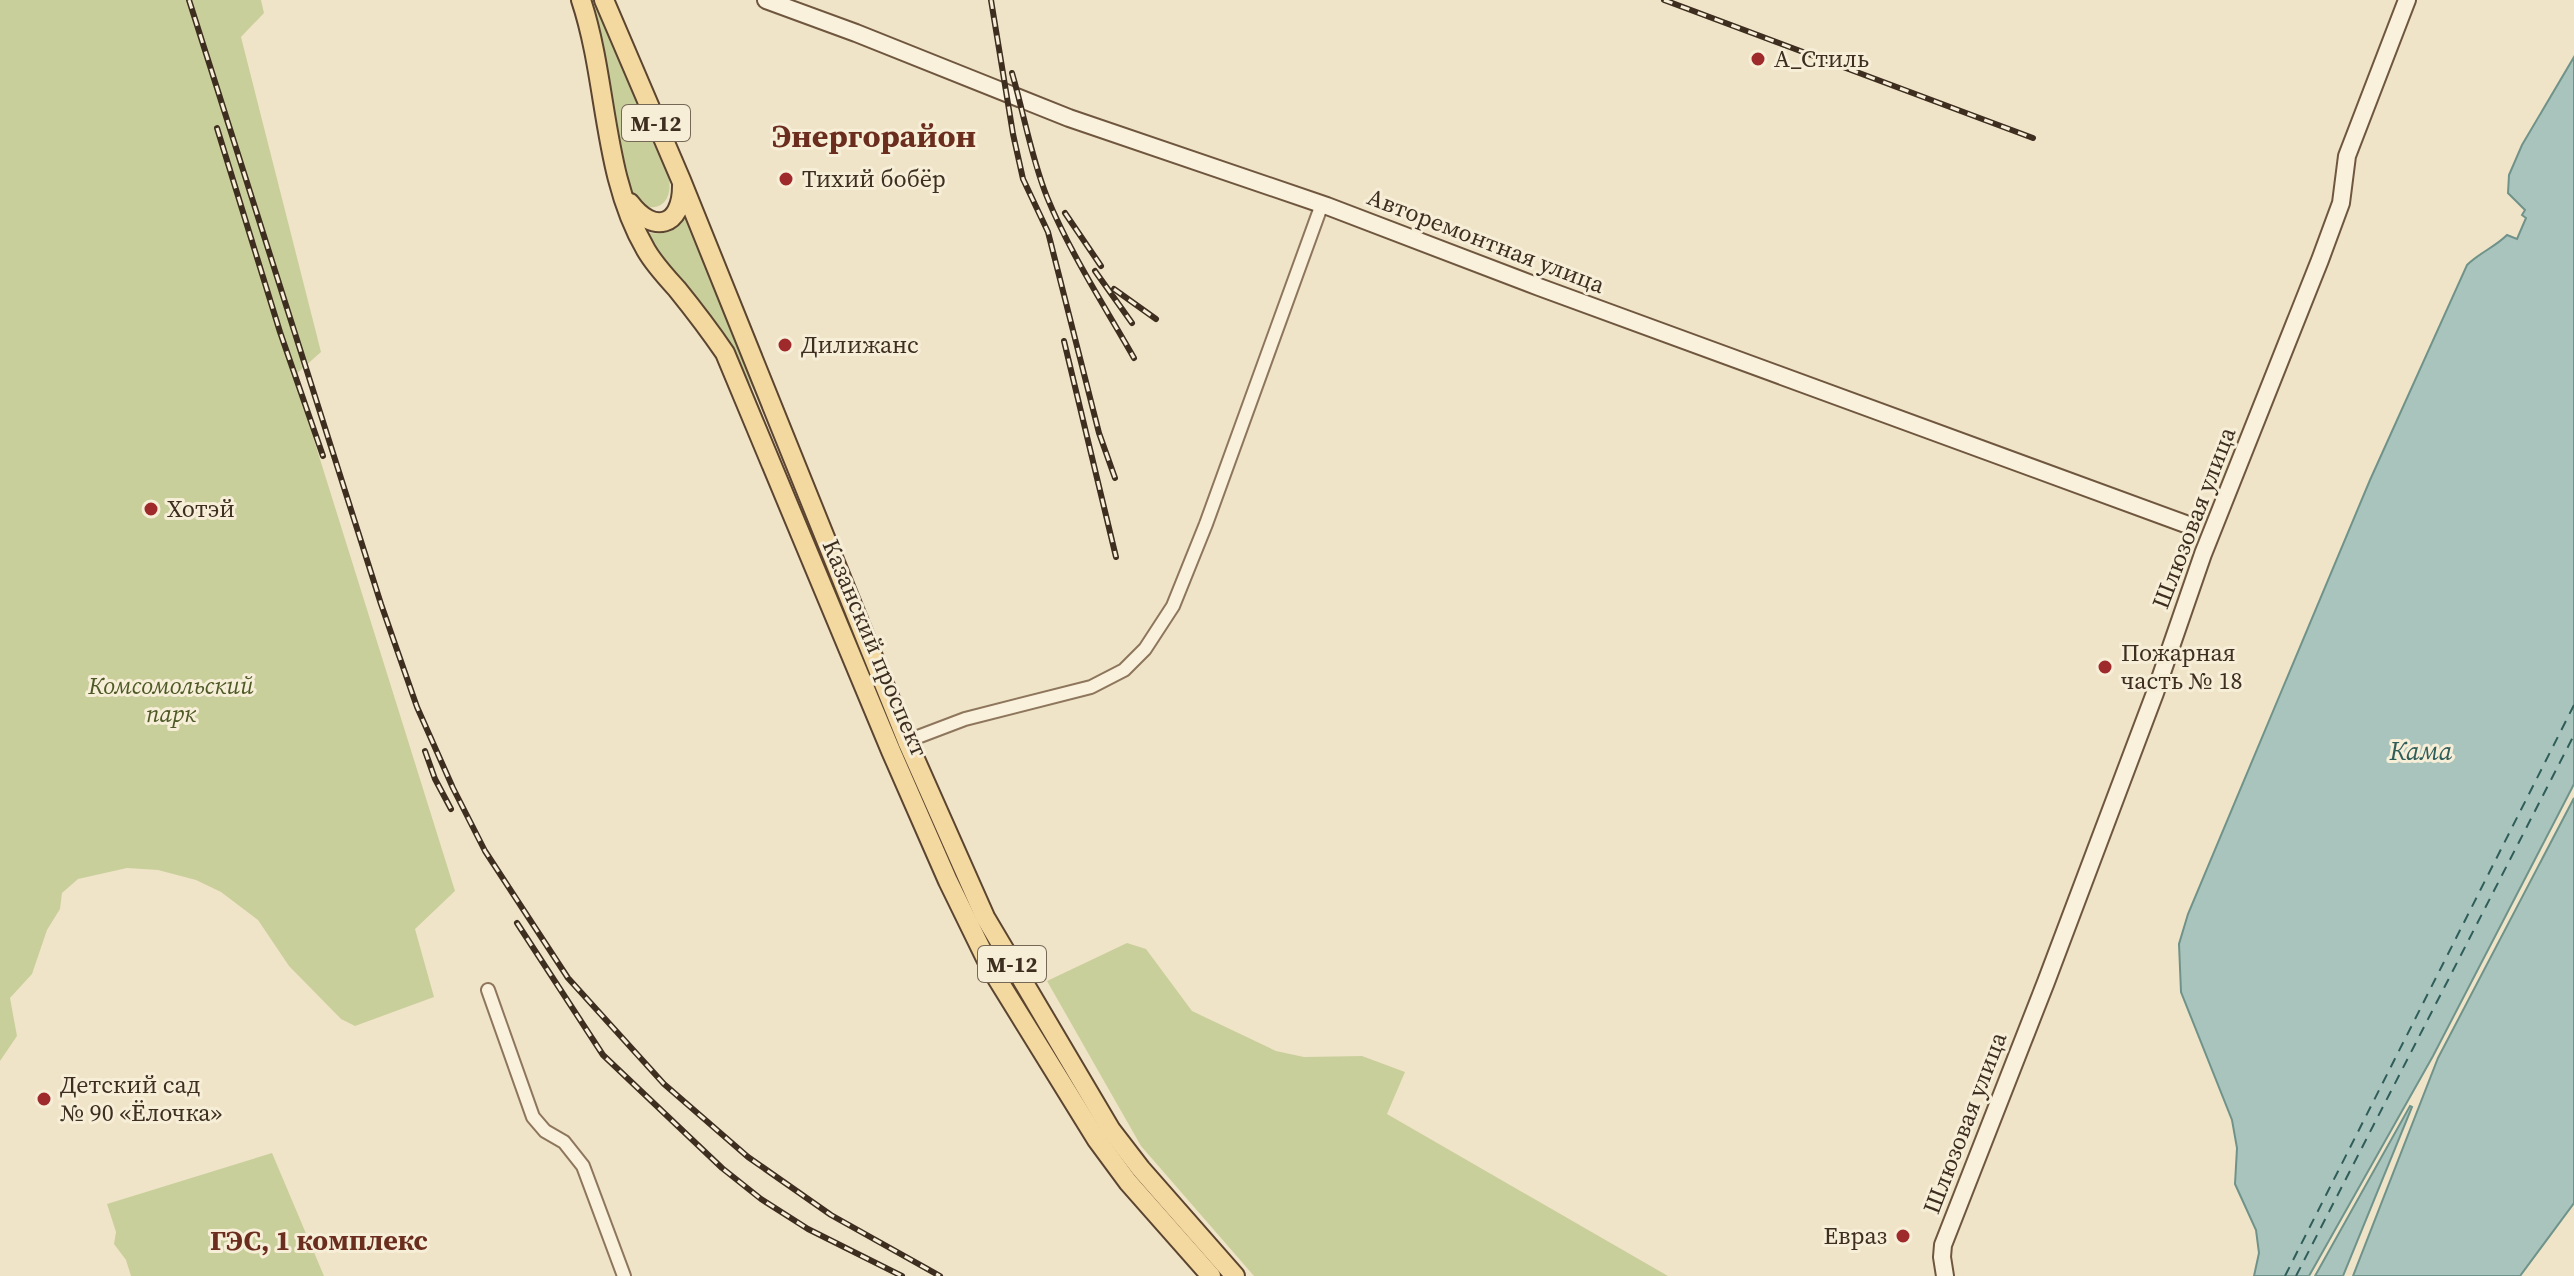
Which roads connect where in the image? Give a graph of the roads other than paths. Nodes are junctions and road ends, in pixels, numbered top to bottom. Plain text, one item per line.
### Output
1 (581, 0) edge
2 (604, 0) edge
3 (613, 0) edge
4 (766, 0) edge
5 (2407, 0) edge
6 (617, 29) junction
7 (681, 180) junction
8 (624, 194) junction
9 (1322, 204) junction
10 (2221, 509) junction
11 (2191, 526) junction
12 (2203, 554) junction
13 (907, 741) junction
14 (956, 877) junction
15 (977, 922) junction
16 (488, 990) dead end
17 (624, 1276) edge
18 (1211, 1276) edge
19 (1235, 1276) edge
20 (1945, 1276) edge

1 - 8 main road, Казанский проспект / М-12
2 - 6 main road, Казанский проспект / М-12
3 - 6 street
4 - 9 street, Авторемонтная улица
5 - 10 street, Шлюзовая улица
6 - 7 main road, Казанский проспект / М-12
7 - 8 main road
7 - 13 main road, Казанский проспект / М-12
8 - 14 main road, Казанский проспект / М-12
9 - 11 street, Авторемонтная улица
9 - 13 street
10 - 11 street
10 - 12 street, Шлюзовая улица
11 - 12 street
12 - 20 street, Шлюзовая улица
13 - 14 main road, Казанский проспект / М-12
14 - 15 main road, Казанский проспект / М-12
15 - 18 main road, Казанский проспект / М-12
15 - 19 main road, Казанский проспект / М-12
16 - 17 street

